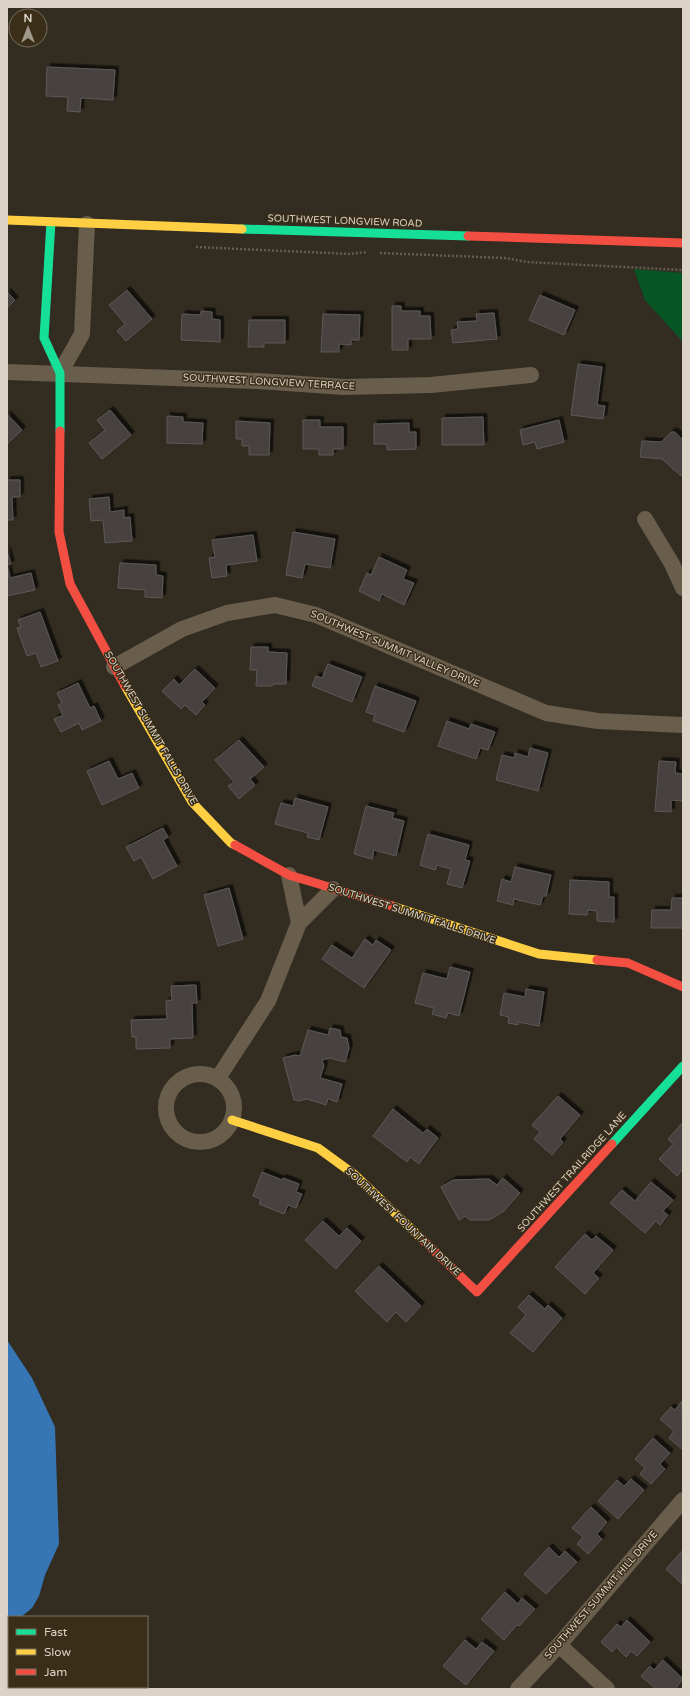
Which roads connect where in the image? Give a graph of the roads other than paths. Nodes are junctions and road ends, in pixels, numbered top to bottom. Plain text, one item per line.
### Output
1 (7, 220) edge
2 (51, 222) junction
3 (88, 224) junction
4 (683, 243) edge
5 (7, 372) edge
6 (60, 373) junction
7 (531, 375) dead end
8 (645, 519) dead end
9 (683, 588) edge
10 (114, 666) junction
11 (683, 725) edge
12 (289, 874) junction
13 (333, 889) junction
14 (299, 923) junction
15 (683, 987) edge
16 (683, 1066) edge
17 (218, 1078) junction
18 (232, 1120) junction
19 (476, 1292) joint
20 (683, 1500) edge
21 (559, 1645) junction
22 (518, 1689) edge
23 (607, 1689) edge

1 - 2 street, SOUTHWEST LONGVIEW ROAD
2 - 3 street, SOUTHWEST LONGVIEW ROAD
2 - 6 street, SOUTHWEST SUMMIT FALLS DRIVE
3 - 4 street, SOUTHWEST LONGVIEW ROAD
3 - 6 street, SOUTHWEST SUMMIT FALLS DRIVE
5 - 6 street, SOUTHWEST LONGVIEW TERRACE
6 - 7 street, SOUTHWEST LONGVIEW TERRACE
6 - 10 street, SOUTHWEST SUMMIT FALLS DRIVE
8 - 9 street
10 - 11 street, SOUTHWEST SUMMIT VALLEY DRIVE
10 - 12 street, SOUTHWEST SUMMIT FALLS DRIVE
12 - 13 street, SOUTHWEST SUMMIT FALLS DRIVE
12 - 14 street
13 - 14 street
13 - 15 street, SOUTHWEST SUMMIT FALLS DRIVE
14 - 17 street
16 - 19 street, SOUTHWEST TRAILRIDGE LANE
17 - 18 street
17 - 18 street
18 - 19 street, SOUTHWEST FOUNTAIN DRIVE
20 - 21 street, SOUTHWEST SUMMIT HILL DRIVE
21 - 22 street, SOUTHWEST SUMMIT HILL DRIVE
21 - 23 street

